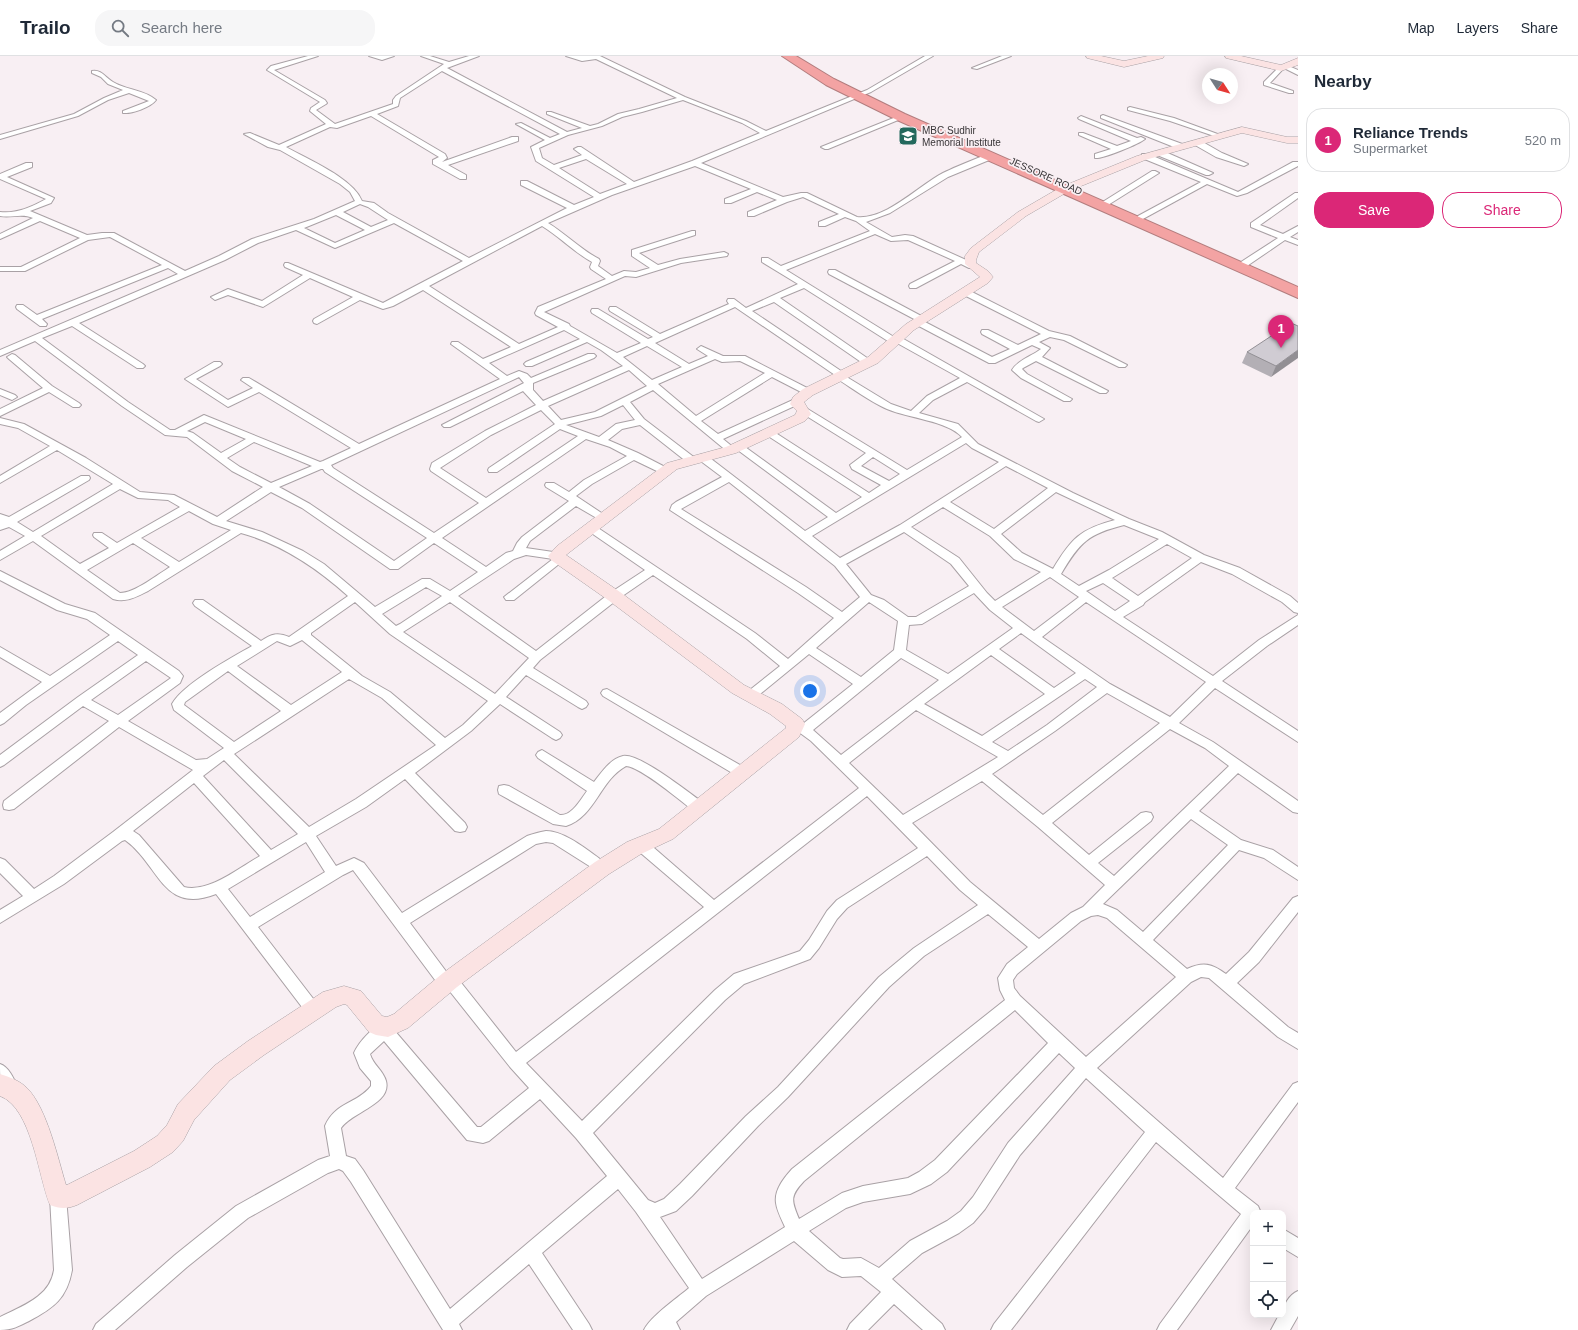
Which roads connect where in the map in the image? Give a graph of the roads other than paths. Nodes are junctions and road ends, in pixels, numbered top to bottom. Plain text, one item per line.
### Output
1 (315, 56) edge
2 (372, 56) edge
3 (391, 56) edge
4 (426, 56) edge
5 (476, 56) edge
6 (569, 56) edge
7 (788, 56) edge
8 (799, 56) edge
9 (930, 56) edge
10 (1008, 56) edge
11 (1090, 56) edge
12 (1160, 56) edge
13 (1229, 56) edge
14 (1298, 61) edge
15 (449, 64) junction
16 (975, 68) dead end
17 (1284, 68) junction
18 (442, 69) junction
19 (94, 72) dead end
20 (1298, 73) edge
21 (836, 82) junction
22 (130, 90) junction
23 (1291, 92) dead end
24 (861, 94) junction
25 (682, 98) junction
26 (1130, 109) dead end
27 (124, 112) dead end
28 (549, 113) dead end
29 (372, 114) junction
30 (901, 117) junction
31 (1103, 117) dead end
32 (1081, 118) dead end
33 (519, 124) dead end
34 (331, 125) junction
35 (587, 127) junction
36 (248, 134) dead end
37 (566, 134) junction
38 (767, 134) junction
39 (1149, 135) junction
40 (1219, 136) junction
41 (0, 137) edge
42 (515, 139) dead end
43 (550, 140) junction
44 (1298, 140) edge
45 (1138, 141) junction
46 (1198, 143) junction
47 (1128, 145) junction
48 (825, 147) dead end
49 (1182, 147) junction
50 (281, 148) junction
51 (578, 149) dead end
52 (1118, 149) junction
53 (1160, 153) junction
54 (587, 156) junction
55 (991, 156) junction
56 (1098, 156) dead end
57 (1145, 156) junction
58 (695, 163) junction
59 (1244, 164) dead end
60 (1296, 164) dead end
61 (442, 165) junction
62 (29, 166) dead end
63 (553, 168) junction
64 (1155, 173) dead end
65 (1209, 173) dead end
66 (0, 177) edge
67 (463, 177) dead end
68 (1206, 182) junction
69 (524, 183) dead end
70 (632, 184) junction
71 (1068, 188) junction
72 (757, 189) junction
73 (1298, 196) edge
74 (600, 197) junction
75 (784, 200) junction
76 (728, 201) dead end
77 (359, 202) junction
78 (1105, 203) junction
79 (574, 209) junction
80 (336, 212) junction
81 (0, 214) edge
82 (751, 214) dead end
83 (846, 214) junction
84 (32, 215) junction
85 (1141, 218) junction
86 (394, 220) junction
87 (860, 220) junction
88 (543, 223) junction
89 (822, 224) dead end
90 (298, 228) junction
91 (1298, 228) edge
92 (0, 229) edge
93 (371, 230) junction
94 (876, 231) junction
95 (692, 233) dead end
96 (0, 237) edge
97 (1284, 237) junction
98 (86, 238) junction
99 (1298, 243) edge
100 (724, 254) dead end
101 (765, 260) dead end
102 (469, 261) junction
103 (967, 263) junction
104 (1244, 264) junction
105 (288, 265) dead end
106 (167, 266) junction
107 (656, 268) junction
108 (0, 269) edge
109 (781, 269) junction
110 (832, 272) dead end
111 (185, 274) junction
112 (309, 274) junction
113 (612, 279) junction
114 (805, 284) junction
115 (423, 286) junction
116 (913, 286) dead end
117 (1298, 288) edge
118 (965, 292) junction
119 (1298, 293) edge
120 (215, 297) dead end
121 (360, 297) junction
122 (774, 298) junction
123 (20, 307) dead end
124 (613, 310) dead end
125 (595, 311) dead end
126 (746, 311) junction
127 (36, 319) junction
128 (317, 321) dead end
129 (920, 321) junction
130 (72, 322) junction
131 (566, 326) junction
132 (52, 330) junction
133 (985, 332) dead end
134 (1048, 334) junction
135 (659, 336) junction
136 (35, 337) junction
137 (587, 339) junction
138 (895, 340) junction
139 (648, 342) junction
140 (1032, 342) junction
141 (455, 344) dead end
142 (518, 347) junction
143 (701, 349) dead end
144 (1018, 349) junction
145 (0, 353) edge
146 (591, 356) dead end
147 (714, 356) junction
148 (12, 357) dead end
149 (616, 357) junction
150 (1036, 357) junction
151 (867, 362) junction
152 (482, 363) junction
153 (217, 364) dead end
154 (529, 364) dead end
155 (1122, 365) dead end
156 (140, 366) dead end
157 (630, 366) junction
158 (688, 367) junction
159 (772, 373) junction
160 (840, 375) junction
161 (967, 378) junction
162 (505, 379) junction
163 (246, 380) dead end
164 (529, 384) junction
165 (652, 385) junction
166 (49, 388) junction
167 (260, 388) junction
168 (1103, 391) dead end
169 (0, 392) edge
170 (12, 397) dead end
171 (1067, 399) dead end
172 (624, 401) junction
173 (803, 401) junction
174 (76, 405) dead end
175 (541, 406) junction
176 (914, 414) junction
177 (0, 419) edge
178 (1039, 419) dead end
179 (696, 420) junction
180 (641, 421) junction
181 (447, 425) dead end
182 (560, 425) junction
183 (768, 432) junction
184 (176, 434) junction
185 (585, 435) junction
186 (254, 438) junction
187 (717, 438) junction
188 (966, 438) junction
189 (601, 440) junction
190 (57, 446) junction
191 (358, 448) junction
192 (735, 448) junction
193 (873, 453) junction
194 (635, 455) junction
195 (221, 458) junction
196 (696, 459) junction
197 (1006, 462) junction
198 (323, 465) junction
199 (493, 470) dead end
200 (665, 471) junction
201 (907, 474) junction
202 (85, 478) dead end
203 (729, 478) junction
204 (0, 480) edge
205 (121, 484) junction
206 (550, 485) dead end
207 (888, 485) junction
208 (269, 488) junction
209 (1055, 488) junction
210 (869, 498) junction
211 (573, 499) junction
212 (942, 502) junction
213 (487, 503) junction
214 (188, 507) junction
215 (836, 518) junction
216 (1125, 521) junction
217 (3, 522) edge
218 (217, 522) junction
219 (598, 523) junction
220 (904, 527) junction
221 (241, 528) junction
222 (994, 534) junction
223 (98, 535) dead end
224 (33, 536) junction
225 (805, 536) junction
226 (131, 539) junction
227 (436, 539) junction
228 (1166, 539) junction
229 (117, 548) junction
230 (518, 553) junction
231 (0, 556) edge
232 (558, 558) junction
233 (1200, 558) junction
234 (839, 563) junction
235 (179, 567) junction
236 (80, 569) junction
237 (653, 570) junction
238 (486, 572) junction
239 (1052, 573) junction
240 (0, 575) edge
241 (1104, 578) junction
242 (975, 587) junction
243 (1082, 594) junction
244 (356, 596) junction
245 (450, 596) junction
246 (614, 596) junction
247 (510, 597) dead end
248 (868, 598) junction
249 (199, 602) dead end
250 (1139, 602) junction
251 (994, 607) junction
252 (1298, 609) edge
253 (374, 613) junction
254 (1115, 617) junction
255 (842, 618) junction
256 (904, 619) junction
257 (1298, 619) edge
258 (1020, 628) junction
259 (394, 631) junction
260 (305, 632) junction
261 (119, 635) junction
262 (1034, 637) junction
263 (260, 646) junction
264 (808, 648) junction
265 (991, 649) junction
266 (0, 651) edge
267 (900, 652) junction
268 (146, 655) junction
269 (536, 657) junction
270 (228, 665) junction
271 (788, 666) junction
272 (524, 670) junction
273 (349, 673) junction
274 (1084, 673) junction
275 (948, 680) junction
276 (50, 682) junction
277 (1213, 682) junction
278 (862, 684) junction
279 (1106, 687) junction
280 (607, 693) dead end
281 (1054, 694) junction
282 (750, 696) junction
283 (82, 700) junction
284 (498, 700) junction
285 (582, 704) dead end
286 (915, 704) junction
287 (290, 711) junction
288 (0, 720) edge
289 (118, 721) junction
290 (1169, 723) junction
291 (800, 727) junction
292 (556, 735) dead end
293 (1298, 737) edge
294 (982, 743) junction
295 (445, 745) junction
296 (229, 750) junction
297 (542, 755) dead end
298 (1008, 757) junction
299 (0, 762) edge
300 (841, 762) junction
301 (209, 764) junction
302 (1237, 766) junction
303 (406, 772) junction
304 (742, 773) junction
305 (984, 774) junction
306 (194, 775) junction
307 (868, 788) junction
308 (504, 790) dead end
309 (596, 790) junction
310 (9, 805) dead end
311 (700, 808) junction
312 (1298, 808) edge
313 (1190, 812) junction
314 (1146, 817) dead end
315 (572, 818) junction
316 (903, 822) junction
317 (1043, 823) junction
318 (460, 827) dead end
319 (308, 835) junction
320 (118, 836) junction
321 (560, 841) junction
322 (1237, 844) junction
323 (641, 845) junction
324 (927, 849) junction
325 (269, 857) junction
326 (1089, 863) junction
327 (1, 866) edge
328 (602, 868) junction
329 (334, 874) junction
330 (1298, 874) edge
331 (1114, 885) junction
332 (219, 887) junction
333 (33, 896) junction
334 (1298, 902) edge
335 (988, 906) junction
336 (714, 908) junction
337 (1088, 910) junction
338 (0, 917) edge
339 (400, 922) junction
340 (249, 925) junction
341 (1143, 941) junction
342 (1039, 948) junction
343 (1186, 977) junction
344 (448, 981) junction
345 (1227, 983) junction
346 (1016, 1001) junction
347 (313, 1010) junction
348 (386, 1028) junction
349 (1058, 1042) junction
350 (1298, 1042) edge
351 (516, 1062) junction
352 (1085, 1068) junction
353 (0, 1071) edge
354 (5, 1086) edge
355 (540, 1088) junction
356 (1298, 1089) edge
357 (1155, 1131) junction
358 (582, 1132) junction
359 (339, 1161) junction
360 (618, 1177) junction
361 (1224, 1190) junction
362 (58, 1197) junction
363 (642, 1206) junction
364 (1250, 1210) edge
365 (1250, 1215) edge
366 (795, 1230) junction
367 (1286, 1239) edge
368 (1298, 1249) edge
369 (531, 1252) junction
370 (880, 1279) junction
371 (700, 1290) junction
372 (894, 1291) junction
373 (1298, 1300) edge
374 (0, 1326) edge
375 (451, 1326) edge
376 (663, 1327) edge
377 (102, 1330) edge
378 (583, 1330) edge
379 (856, 1330) edge
380 (936, 1330) edge
381 (1000, 1330) edge
382 (1166, 1330) edge
383 (1280, 1330) edge

1 - 34 street
2 - 3 street
4 - 15 street
5 - 15 street
6 - 25 street
7 - 21 highway
8 - 21 highway, JESSORE ROAD
9 - 24 street
10 - 16 street
11 - 12 street
13 - 17 street
14 - 17 street
15 - 18 street
17 - 20 street
17 - 23 street
18 - 29 street
18 - 37 street
19 - 22 street
21 - 24 highway, JESSORE ROAD
22 - 27 street
22 - 41 street
24 - 30 highway, JESSORE ROAD
24 - 38 street
24 - 71 highway, JESSORE ROAD
25 - 35 street
25 - 38 street
26 - 40 street
28 - 35 street
29 - 34 street
29 - 61 street
30 - 48 street
30 - 55 highway, JESSORE ROAD
31 - 39 street
32 - 45 street
33 - 43 street
34 - 50 street
35 - 37 street
36 - 50 street
37 - 43 street
38 - 58 street
39 - 45 street
39 - 49 street
40 - 44 street
40 - 46 street
42 - 61 street
43 - 63 street
45 - 47 street
46 - 49 street
46 - 59 street
47 - 52 street
47 - 52 street
49 - 53 street
50 - 77 street
51 - 54 street
52 - 56 street
53 - 57 street
53 - 65 street
54 - 63 street
54 - 70 street
55 - 71 highway, JESSORE ROAD
55 - 87 street
57 - 68 street
57 - 71 street
58 - 70 street
58 - 72 street
60 - 68 street
61 - 67 street
62 - 66 street
63 - 74 street
64 - 78 street
66 - 84 street
68 - 85 street
69 - 79 street
70 - 74 street
71 - 78 highway, JESSORE ROAD
71 - 103 street
71 - 119 highway, JESSORE ROAD
72 - 75 street
72 - 76 street
73 - 97 street
74 - 79 street
75 - 82 street
75 - 83 street
77 - 80 street
77 - 86 street
78 - 85 highway, JESSORE ROAD
79 - 88 street
80 - 90 street
80 - 93 street
81 - 84 street
83 - 87 street
83 - 89 street
84 - 92 street
84 - 96 street
84 - 98 street
85 - 104 highway, JESSORE ROAD
86 - 93 street
86 - 102 street
87 - 94 street
88 - 102 street
88 - 113 street
90 - 93 street
90 - 111 street
91 - 97 street
94 - 103 street
94 - 109 street
95 - 107 street
97 - 99 street
97 - 104 street
98 - 106 street
98 - 108 street
100 - 107 street
101 - 109 street
102 - 115 street
103 - 116 street
103 - 118 street
104 - 117 highway, JESSORE ROAD
105 - 112 street
106 - 111 street
106 - 127 street
107 - 113 street
109 - 114 street
110 - 129 street
111 - 130 street
112 - 120 street
112 - 121 street
113 - 131 street
114 - 122 street
114 - 138 street
115 - 121 street
115 - 142 street
118 - 129 street
118 - 134 street
121 - 128 street
122 - 126 street
122 - 151 street
123 - 127 street
124 - 135 street
125 - 139 street
126 - 135 street
126 - 160 street
127 - 132 street
129 - 138 street
129 - 144 street
130 - 132 street
130 - 156 street
131 - 137 street
131 - 142 street
132 - 136 street
133 - 144 street
134 - 140 street
134 - 155 street
135 - 139 street
136 - 145 street
136 - 184 street
137 - 149 street
137 - 154 street
138 - 151 street
138 - 161 street
139 - 149 street
139 - 158 street
140 - 144 street
140 - 150 street
141 - 152 street
142 - 152 street
143 - 147 street
146 - 164 street
147 - 158 street
147 - 159 street
148 - 166 street
149 - 157 street
150 - 168 street
150 - 171 street
151 - 160 street
152 - 162 street
153 - 167 street
157 - 165 street
157 - 175 street
158 - 165 street
159 - 173 street
159 - 179 street
160 - 173 street
160 - 176 street
161 - 176 street
161 - 178 street
162 - 164 street
162 - 191 street
163 - 167 street
164 - 175 street
164 - 181 street
165 - 172 street
165 - 179 street
166 - 174 street
166 - 177 street
167 - 191 street
169 - 170 street
172 - 180 street
172 - 182 street
173 - 183 street
173 - 187 street
173 - 193 street
175 - 182 street
175 - 213 street
176 - 188 street
177 - 190 street
179 - 187 street
180 - 189 street
180 - 196 street
182 - 185 street
182 - 199 street
183 - 192 street
183 - 210 street
184 - 186 street
184 - 195 street
185 - 189 street
185 - 213 street
186 - 195 street
186 - 198 street
187 - 192 street
188 - 197 street
188 - 201 street
189 - 194 street
190 - 204 street
190 - 205 street
191 - 198 street
192 - 196 street
192 - 215 street
193 - 201 street
193 - 207 street
194 - 200 street
194 - 211 street
195 - 208 street
196 - 200 street
196 - 203 street
197 - 209 street
197 - 212 street
198 - 208 street
198 - 227 street
200 - 219 street
201 - 207 street
202 - 217 street
203 - 225 street
203 - 255 street
205 - 214 street
205 - 224 street
206 - 211 street
207 - 210 street
208 - 218 street
208 - 227 street
209 - 216 street
209 - 222 street
210 - 215 street
211 - 219 street
211 - 230 street
212 - 220 street
212 - 222 street
213 - 227 street
214 - 218 street
214 - 226 street
215 - 225 street
216 - 228 street
216 - 239 street
217 - 224 street
218 - 221 street
219 - 232 street
219 - 237 street
220 - 234 street
220 - 242 street
221 - 235 street
221 - 244 street
222 - 239 street
223 - 229 street
224 - 231 street
224 - 236 street
225 - 234 street
226 - 229 street
226 - 235 street
227 - 238 street
228 - 233 street
228 - 241 street
229 - 236 street
230 - 232 street
230 - 238 street
232 - 246 street
232 - 247 street
233 - 250 street
233 - 252 street
234 - 248 street
235 - 236 street
237 - 246 street
237 - 271 street
238 - 245 street
239 - 243 street
239 - 251 street
240 - 261 street
241 - 243 street
241 - 250 street
242 - 251 street
242 - 256 street
243 - 254 street
243 - 262 street
244 - 253 street
244 - 260 street
245 - 253 street
245 - 259 street
245 - 269 street
246 - 269 street
246 - 282 street
248 - 255 street
248 - 256 street
249 - 263 street
250 - 254 street
251 - 258 street
253 - 259 street
254 - 277 street
255 - 264 street
256 - 267 street
257 - 277 street
258 - 262 street
258 - 265 street
259 - 284 street
260 - 263 street
260 - 273 street
261 - 268 street
261 - 276 street
262 - 274 street
263 - 270 street
264 - 271 street
264 - 278 street
265 - 275 street
265 - 281 street
266 - 276 street
267 - 275 street
267 - 278 street
268 - 283 street
268 - 289 street
269 - 272 street
270 - 287 street
270 - 296 street
271 - 282 street
272 - 284 street
272 - 285 street
273 - 287 street
273 - 295 street
274 - 279 street
274 - 281 street
275 - 286 street
276 - 288 street
277 - 290 street
277 - 293 street
278 - 291 street
279 - 290 street
279 - 298 street
280 - 304 street
281 - 294 street
282 - 291 street
283 - 289 street
283 - 299 street
284 - 292 street
284 - 295 street
286 - 294 street
286 - 300 street
287 - 296 street
289 - 301 street
289 - 310 street
290 - 302 street
290 - 317 street
291 - 300 street
291 - 304 street
294 - 298 street
295 - 303 street
296 - 301 street
296 - 319 street
297 - 309 street
298 - 305 street
300 - 307 street
301 - 306 street
302 - 312 street
302 - 313 street
303 - 318 street
303 - 319 street
304 - 311 street
305 - 316 street
305 - 317 street
306 - 320 street
306 - 325 street
307 - 316 street
307 - 336 street
308 - 315 street
309 - 311 street
309 - 315 street
311 - 323 street
313 - 322 street
313 - 331 street
314 - 326 street
315 - 321 street
316 - 324 street
317 - 326 street
319 - 325 street
319 - 329 street
320 - 332 street
320 - 333 street
321 - 328 street
321 - 339 street
322 - 330 street
322 - 341 street
323 - 328 street
323 - 336 street
324 - 335 street
324 - 358 street
325 - 332 street
326 - 331 street
327 - 333 street
328 - 344 street
329 - 339 street
329 - 340 street
331 - 337 street
332 - 340 street
333 - 338 street
334 - 345 street
335 - 342 street
335 - 363 street
336 - 351 street
337 - 341 street
337 - 342 street
339 - 344 street
340 - 347 street
341 - 343 street
342 - 346 street
343 - 345 street
343 - 352 street
344 - 348 street
344 - 351 street
345 - 350 street
346 - 349 street
346 - 366 street
347 - 348 street
347 - 362 street
348 - 355 street
348 - 359 street
349 - 352 street
349 - 366 street
351 - 355 street
352 - 357 street
352 - 370 street
353 - 354 street
354 - 362 street
355 - 358 street
356 - 361 street
357 - 361 street
357 - 381 street
358 - 360 street
359 - 375 street
359 - 377 street
360 - 363 street
360 - 369 street
361 - 364 street
362 - 374 street
363 - 371 street
365 - 382 street
366 - 370 street
366 - 371 street
367 - 368 street
369 - 375 street
369 - 378 street
370 - 372 street
371 - 376 street
372 - 379 street
372 - 380 street
373 - 383 street

